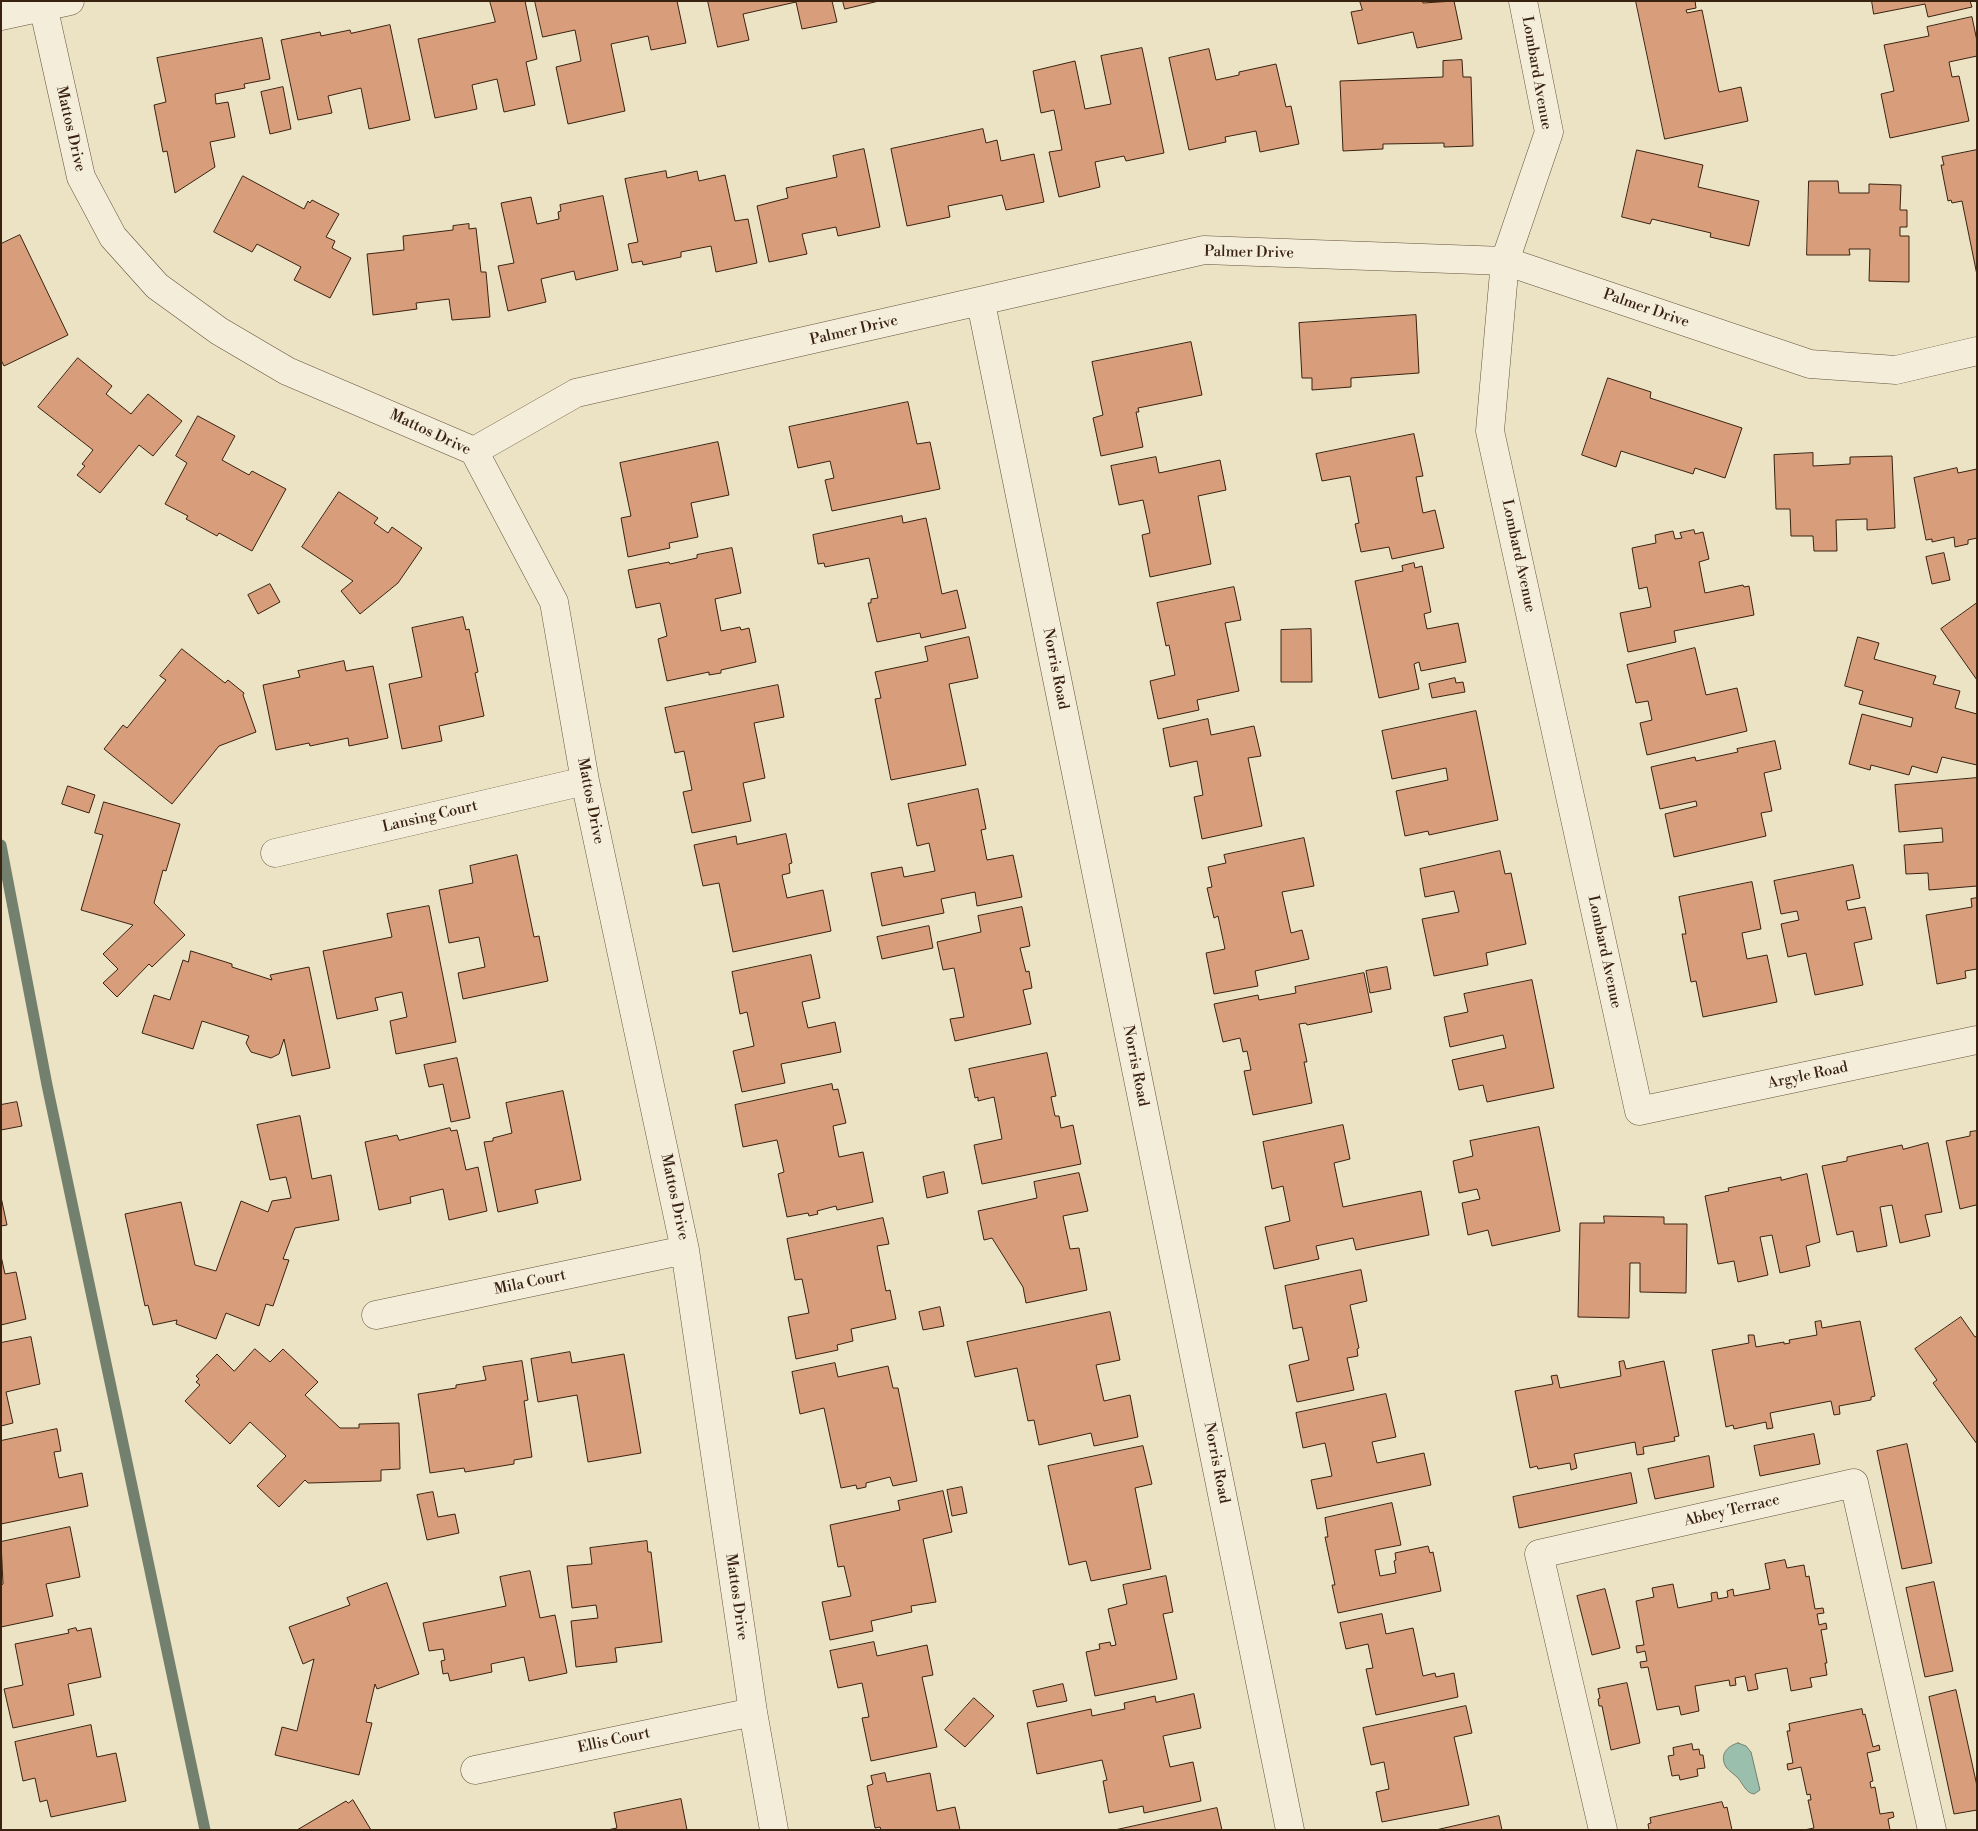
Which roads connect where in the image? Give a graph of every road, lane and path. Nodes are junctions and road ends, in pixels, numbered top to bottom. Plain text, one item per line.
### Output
1 (70, 1) edge
2 (1522, 1) edge
3 (42, 4) edge
4 (1, 16) edge
5 (1505, 261) junction
6 (981, 303) junction
7 (1977, 351) edge
8 (474, 451) junction
9 (585, 781) junction
10 (275, 853) dead end
11 (1977, 1040) edge
12 (1639, 1112) joint
13 (685, 1250) junction
14 (376, 1315) dead end
15 (753, 1712) junction
16 (476, 1770) dead end
17 (774, 1830) edge
18 (1290, 1830) edge
19 (1603, 1830) edge
20 (1932, 1830) edge

1 - 3 street
2 - 5 street, Lombard Avenue
3 - 4 street
3 - 8 street, Mattos Drive
5 - 6 street, Palmer Drive
5 - 7 street, Palmer Drive
5 - 12 street, Lombard Avenue
6 - 8 street, Palmer Drive
6 - 18 street, Norris Road
8 - 9 street, Mattos Drive
9 - 10 street, Lansing Court
9 - 13 street, Mattos Drive
11 - 12 street, Argyle Road
13 - 14 street, Mila Court
13 - 15 street, Mattos Drive
15 - 16 street, Ellis Court
15 - 17 street, Mattos Drive
19 - 20 street, Abbey Terrace

